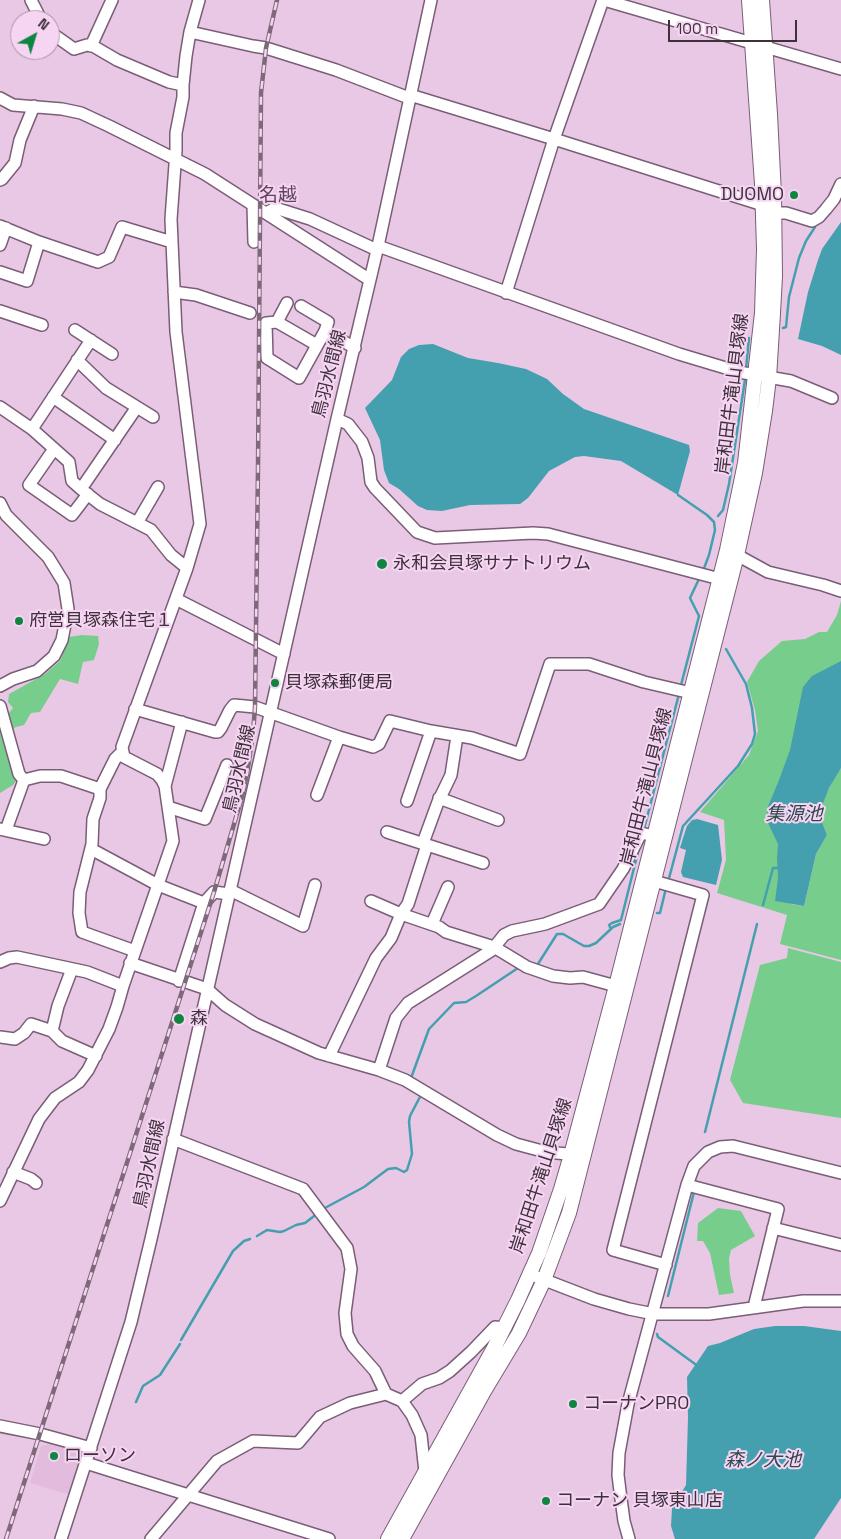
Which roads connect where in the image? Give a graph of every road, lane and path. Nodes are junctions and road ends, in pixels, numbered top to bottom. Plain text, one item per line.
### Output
1 (112, 0) edge
2 (199, 0) edge
3 (431, 0) edge
4 (603, 0) edge
5 (749, 0) edge
6 (762, 0) edge
7 (190, 32) junction
8 (60, 39) edge
9 (752, 44) junction
10 (91, 46) junction
11 (766, 48) junction
12 (841, 69) edge
13 (183, 85) junction
14 (410, 97) junction
15 (0, 98) edge
16 (34, 106) junction
17 (554, 138) junction
18 (175, 160) junction
19 (0, 180) edge
20 (841, 184) edge
21 (252, 205) junction
22 (769, 209) junction
23 (266, 213) junction
24 (3, 227) edge
25 (39, 242) junction
26 (172, 242) junction
27 (254, 242) dead end
28 (0, 245) edge
29 (378, 248) junction
30 (0, 272) edge
31 (370, 280) junction
32 (174, 292) junction
33 (506, 293) junction
34 (287, 303) dead end
35 (301, 306) dead end
36 (0, 310) edge
37 (250, 313) dead end
38 (277, 322) junction
39 (42, 325) dead end
40 (75, 330) dead end
41 (325, 331) junction
42 (90, 340) junction
43 (317, 345) junction
44 (355, 348) junction
45 (112, 354) dead end
46 (77, 360) junction
47 (762, 376) junction
48 (53, 397) junction
49 (832, 398) dead end
50 (0, 407) edge
51 (137, 407) junction
52 (153, 417) dead end
53 (337, 419) junction
54 (32, 430) junction
55 (115, 440) junction
56 (54, 448) junction
57 (158, 487) dead end
58 (84, 492) junction
59 (0, 503) edge
60 (137, 524) junction
61 (737, 555) junction
62 (187, 568) junction
63 (720, 579) junction
64 (841, 591) edge
65 (176, 599) junction
66 (284, 654) junction
67 (0, 686) edge
68 (691, 693) junction
69 (0, 706) edge
70 (135, 709) junction
71 (271, 712) junction
72 (182, 722) junction
73 (431, 731) junction
74 (457, 736) junction
75 (339, 737) junction
76 (122, 752) junction
77 (227, 764) dead end
78 (24, 780) junction
79 (165, 786) junction
80 (100, 789) junction
81 (317, 795) dead end
82 (439, 798) junction
83 (407, 801) dead end
84 (168, 807) junction
85 (498, 820) dead end
86 (3, 830) edge
87 (387, 832) dead end
88 (654, 836) junction
89 (44, 839) dead end
90 (425, 844) junction
91 (91, 849) junction
92 (483, 863) dead end
93 (654, 881) junction
94 (158, 885) junction
95 (315, 885) dead end
96 (448, 887) dead end
97 (230, 892) junction
98 (371, 901) dead end
99 (204, 904) junction
100 (401, 914) junction
101 (432, 924) junction
102 (494, 947) junction
103 (134, 951) junction
104 (0, 962) edge
105 (130, 963) junction
106 (72, 969) junction
107 (180, 981) junction
108 (123, 986) junction
109 (616, 986) junction
110 (207, 989) junction
111 (52, 1031) junction
112 (0, 1037) edge
113 (96, 1056) junction
114 (329, 1056) junction
115 (379, 1070) junction
116 (173, 1139) junction
117 (578, 1155) junction
118 (13, 1172) junction
119 (841, 1173) edge
120 (36, 1183) dead end
121 (687, 1185) junction
122 (0, 1201) edge
123 (773, 1228) junction
124 (841, 1245) edge
125 (666, 1265) junction
126 (530, 1274) junction
127 (544, 1280) junction
128 (841, 1301) edge
129 (754, 1307) junction
130 (654, 1314) junction
131 (504, 1328) junction
132 (386, 1394) junction
133 (402, 1401) junction
134 (0, 1426) edge
135 (91, 1448) junction
136 (86, 1463) junction
137 (425, 1472) junction
138 (187, 1494) junction
139 (60, 1539) edge
140 (151, 1539) edge
141 (329, 1539) edge
142 (388, 1539) edge
143 (402, 1539) edge
144 (629, 1539) edge

1 - 10 street
2 - 7 street
3 - 14 street, 鳥羽水間線
4 - 9 street
4 - 17 street
5 - 9 main road, 岸和田牛滝山貝塚線
6 - 11 main road, 岸和田牛滝山貝塚線
7 - 13 street
7 - 14 street
8 - 10 street
9 - 11 street
9 - 22 main road, 岸和田牛滝山貝塚線
10 - 13 street
11 - 12 street
11 - 22 main road, 岸和田牛滝山貝塚線
13 - 18 street
14 - 17 street
14 - 29 street, 鳥羽水間線
15 - 16 street
16 - 18 street
16 - 19 street
17 - 22 street
17 - 33 street
18 - 21 street
18 - 26 street
20 - 22 street
21 - 23 street
21 - 27 street
22 - 47 main road, 岸和田牛滝山貝塚線
23 - 29 street
23 - 31 street
24 - 25 street
24 - 28 street
25 - 26 street
25 - 30 street
26 - 32 street
29 - 31 street, 鳥羽水間線
29 - 33 street
31 - 44 street, 鳥羽水間線
32 - 37 street
32 - 62 street
33 - 47 street
34 - 38 street
35 - 41 street
36 - 39 street
38 - 43 street
38 - 43 street
40 - 42 street
41 - 43 street
41 - 44 street
42 - 45 street
42 - 46 street
44 - 53 street, 鳥羽水間線
46 - 48 street
46 - 51 street
47 - 49 street
47 - 61 main road, 岸和田牛滝山貝塚線
47 - 63 main road, 岸和田牛滝山貝塚線
48 - 54 street
48 - 55 street
50 - 54 street
51 - 52 street
51 - 55 street
53 - 63 street
53 - 66 street, 鳥羽水間線
54 - 56 street
55 - 58 street
56 - 58 street
56 - 58 street
57 - 60 street
58 - 60 street
59 - 67 street
60 - 62 street
61 - 64 street
61 - 93 main road, 岸和田牛滝山貝塚線
62 - 65 street
63 - 68 main road, 岸和田牛滝山貝塚線
65 - 66 street
65 - 70 street
66 - 71 street, 鳥羽水間線
68 - 74 street
68 - 88 main road, 岸和田牛滝山貝塚線
69 - 78 street
70 - 72 street
70 - 76 street
71 - 72 street
71 - 75 street
71 - 97 street, 鳥羽水間線
72 - 79 street
73 - 74 street
73 - 75 street
73 - 83 street
74 - 82 street
75 - 81 street
76 - 79 street
76 - 80 street
77 - 84 street
78 - 80 street
78 - 86 street
79 - 84 street
80 - 91 street
82 - 85 street
82 - 90 street
84 - 94 street
86 - 89 street
87 - 90 street
88 - 102 street
88 - 109 main road, 岸和田牛滝山貝塚線
90 - 92 street
90 - 100 street
91 - 94 street
91 - 103 street
93 - 117 main road, 岸和田牛滝山貝塚線
93 - 125 street
94 - 99 street
94 - 103 street
95 - 97 street
96 - 101 street
97 - 99 street
97 - 110 street, 鳥羽水間線
98 - 100 street
99 - 107 street
100 - 101 street
100 - 114 street
101 - 102 street
102 - 109 street
102 - 115 street
103 - 105 street
104 - 106 street
105 - 107 street
105 - 108 street
106 - 108 street
106 - 111 street
107 - 110 street
108 - 113 street
109 - 117 main road, 岸和田牛滝山貝塚線
110 - 114 street
110 - 116 street, 鳥羽水間線
111 - 112 street
111 - 113 street
113 - 118 street
114 - 115 street
115 - 117 street
116 - 132 street
116 - 135 street, 鳥羽水間線
117 - 126 main road, 岸和田牛滝山貝塚線
117 - 127 main road, 岸和田牛滝山貝塚線
118 - 120 street
118 - 122 street
119 - 121 street
121 - 123 street
121 - 125 street
123 - 124 street
123 - 129 street
125 - 130 street
126 - 127 street
126 - 131 main road, 岸和田牛滝山貝塚線
127 - 130 street
127 - 143 main road, 岸和田牛滝山貝塚線
128 - 129 street
129 - 130 street
130 - 144 street
131 - 133 street
131 - 137 main road, 岸和田牛滝山貝塚線
132 - 133 street
132 - 138 street
133 - 137 street
134 - 135 street
135 - 136 street, 鳥羽水間線
136 - 138 street
136 - 139 street, 鳥羽水間線
137 - 142 main road, 岸和田牛滝山貝塚線
138 - 140 street
138 - 141 street

